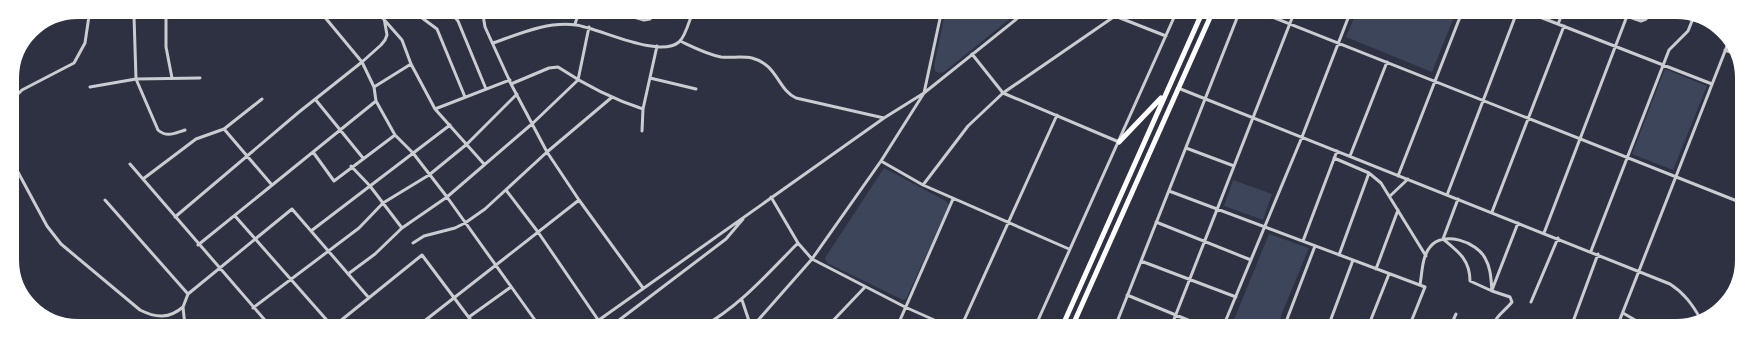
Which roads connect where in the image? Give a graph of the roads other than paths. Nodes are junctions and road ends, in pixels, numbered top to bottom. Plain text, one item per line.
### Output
1 (89, 18) edge
2 (134, 18) edge
3 (166, 18) edge
4 (325, 18) edge
5 (384, 18) joint
6 (422, 18) edge
7 (456, 18) edge
8 (484, 18) edge
9 (577, 18) edge
10 (637, 18) edge
11 (650, 18) edge
12 (690, 18) edge
13 (940, 18) edge
14 (1018, 18) edge
15 (1110, 18) edge
16 (1121, 18) edge
17 (1174, 18) edge
18 (1200, 18) edge
19 (1210, 18) edge
20 (1237, 18) edge
21 (1274, 18) edge
22 (1292, 18) edge
23 (1348, 18) edge
24 (1460, 18) edge
25 (1515, 18) edge
26 (1542, 18) edge
27 (1560, 18) edge
28 (1626, 18) edge
29 (1633, 18) edge
30 (1647, 18) edge
31 (1692, 20) edge
32 (575, 24) junction
33 (1289, 24) junction
34 (1558, 24) junction
35 (1564, 26) junction
36 (589, 27) junction
37 (1166, 36) junction
38 (680, 41) junction
39 (492, 43) junction
40 (1338, 43) junction
41 (656, 46) junction
42 (1615, 46) junction
43 (1727, 46) edge
44 (1725, 50) junction
45 (1730, 52) edge
46 (972, 54) junction
47 (362, 62) junction
48 (1387, 62) junction
49 (411, 64) junction
50 (1664, 65) junction
51 (172, 78) junction
52 (200, 78) dead end
53 (650, 78) junction
54 (136, 79) junction
55 (578, 80) junction
56 (1435, 81) junction
57 (510, 82) junction
58 (1712, 84) junction
59 (90, 87) dead end
60 (374, 87) junction
61 (1178, 88) junction
62 (486, 89) junction
63 (696, 89) dead end
64 (924, 93) junction
65 (1003, 93) junction
66 (18, 94) edge
67 (517, 94) junction
68 (1164, 94) junction
69 (262, 98) dead end
70 (465, 98) junction
71 (611, 98) junction
72 (315, 99) junction
73 (1205, 99) junction
74 (1483, 100) junction
75 (376, 101) junction
76 (435, 109) junction
77 (642, 109) junction
78 (1057, 115) junction
79 (884, 118) junction
80 (1253, 118) junction
81 (1528, 118) junction
82 (533, 123) junction
83 (450, 125) junction
84 (224, 129) junction
85 (185, 130) dead end
86 (341, 130) junction
87 (642, 131) dead end
88 (395, 135) junction
89 (1302, 137) junction
90 (1580, 138) junction
91 (1119, 142) junction
92 (467, 144) junction
93 (1186, 148) junction
94 (1337, 151) junction
95 (313, 152) junction
96 (547, 152) junction
97 (413, 153) junction
98 (246, 156) junction
99 (1350, 156) junction
100 (1627, 157) junction
101 (363, 158) junction
102 (1334, 158) junction
103 (881, 161) junction
104 (130, 164) dead end
105 (484, 164) junction
106 (351, 166) junction
107 (1234, 166) junction
108 (18, 173) edge
109 (1369, 173) junction
110 (429, 175) junction
111 (1398, 176) junction
112 (1676, 176) junction
113 (143, 179) junction
114 (1408, 179) junction
115 (272, 185) junction
116 (923, 185) junction
117 (370, 186) junction
118 (506, 190) junction
119 (1169, 191) junction
120 (1447, 195) junction
121 (1390, 196) junction
122 (447, 197) junction
123 (771, 197) junction
124 (953, 199) junction
125 (1458, 199) junction
126 (105, 200) dead end
127 (579, 200) junction
128 (1736, 200) edge
129 (383, 203) junction
130 (1217, 209) junction
131 (753, 210) junction
132 (1398, 210) junction
133 (1492, 212) junction
134 (234, 216) junction
135 (175, 217) junction
136 (1156, 222) junction
137 (465, 223) junction
138 (1008, 223) junction
139 (1518, 223) junction
140 (1265, 227) junction
141 (402, 228) junction
142 (311, 231) junction
143 (538, 232) junction
144 (1544, 233) junction
145 (1558, 238) junction
146 (255, 239) junction
147 (1444, 239) junction
148 (1303, 241) junction
149 (1204, 242) junction
150 (413, 243) dead end
151 (798, 243) junction
152 (198, 245) junction
153 (1315, 246) junction
154 (1069, 249) junction
155 (328, 251) junction
156 (1591, 251) junction
157 (1598, 254) junction
158 (1339, 255) junction
159 (1426, 256) junction
160 (812, 259) junction
161 (1251, 260) junction
162 (1353, 260) junction
163 (1141, 261) junction
164 (496, 265) junction
165 (219, 269) junction
166 (1376, 269) junction
167 (1640, 271) junction
168 (348, 274) junction
169 (1389, 274) junction
170 (291, 279) junction
171 (1189, 279) junction
172 (1420, 285) junction
173 (511, 287) junction
174 (865, 287) junction
175 (643, 288) junction
176 (1492, 291) junction
177 (188, 294) junction
178 (1127, 295) junction
179 (454, 297) junction
180 (1236, 297) junction
181 (369, 298) junction
182 (742, 300) junction
183 (1531, 302) dead end
184 (183, 307) junction
185 (905, 307) junction
186 (253, 308) junction
187 (1623, 313) junction
188 (1456, 314) dead end
189 (1175, 315) junction
190 (1698, 315) edge
191 (469, 317) junction
192 (184, 320) edge
193 (264, 320) edge
194 (328, 320) edge
195 (342, 320) edge
196 (425, 320) edge
197 (471, 320) edge
198 (536, 320) edge
199 (598, 320) joint
200 (618, 320) edge
201 (714, 320) edge
202 (749, 320) edge
203 (757, 320) edge
204 (834, 320) edge
205 (900, 320) edge
206 (934, 320) edge
207 (964, 320) edge
208 (1038, 320) edge
209 (1065, 320) edge
210 (1075, 320) edge
211 (1118, 320) edge
212 (1173, 320) edge
213 (1188, 320) edge
214 (1226, 320) edge
215 (1287, 320) edge
216 (1331, 320) edge
217 (1371, 320) edge
218 (1412, 320) edge
219 (1453, 320) edge
220 (1495, 320) edge
221 (1574, 320) edge
222 (1620, 320) edge
223 (1635, 320) edge

1 - 66 street
2 - 54 street
3 - 51 street
4 - 47 street
5 - 47 street
5 - 49 street
6 - 70 street
7 - 62 street
8 - 39 street
9 - 32 street
10 - 11 street
12 - 38 street
13 - 64 street
14 - 46 street
15 - 65 street
16 - 37 street
17 - 37 street
18 - 68 main road
19 - 61 main road
20 - 73 street
21 - 33 street
22 - 33 street
23 - 40 street
24 - 56 street
25 - 74 street
26 - 34 street
27 - 34 street
28 - 42 street
29 - 30 street
31 - 50 street
32 - 36 street
32 - 39 street
33 - 40 street
33 - 80 street
34 - 35 street
35 - 42 street
35 - 81 street
36 - 41 street
36 - 55 street
37 - 91 street
38 - 41 street
38 - 79 street
39 - 57 street
40 - 48 street
40 - 89 street
41 - 53 street
42 - 50 street
42 - 90 street
43 - 44 street
44 - 45 street
44 - 58 street
46 - 64 street
46 - 65 street
47 - 60 street
47 - 72 street
48 - 56 street
48 - 99 street
49 - 60 street
49 - 76 street
50 - 58 street
50 - 100 street
51 - 52 street
51 - 54 street
53 - 63 street
53 - 77 street
54 - 59 street
54 - 85 street
55 - 57 street
55 - 71 street
55 - 82 street
56 - 74 street
56 - 111 street
57 - 62 street
57 - 67 street
58 - 112 street
60 - 75 street
61 - 73 street
61 - 210 main road
62 - 70 street
64 - 79 street
64 - 103 street
65 - 78 street
65 - 116 street
67 - 82 street
67 - 92 street
68 - 91 main road
68 - 209 main road
69 - 84 street
70 - 76 street
71 - 77 street
71 - 96 street
72 - 86 street
72 - 98 street
73 - 80 street
73 - 93 street
74 - 81 street
74 - 120 street
75 - 86 street
75 - 88 street
76 - 83 street
77 - 87 street
78 - 91 street
78 - 138 street
79 - 123 street
80 - 89 street
80 - 107 street
81 - 90 street
81 - 133 street
82 - 96 street
82 - 105 street
83 - 92 street
83 - 97 street
84 - 98 street
84 - 113 street
86 - 95 street
86 - 101 street
88 - 97 street
88 - 101 street
89 - 94 street
89 - 140 street
90 - 100 street
90 - 144 street
91 - 154 street
92 - 105 street
92 - 110 street
93 - 107 street
93 - 119 street
94 - 99 street
94 - 102 street
95 - 106 street
95 - 115 street
96 - 118 street
96 - 127 street
97 - 110 street
97 - 117 street
98 - 115 street
98 - 135 street
99 - 111 street
100 - 112 street
100 - 156 street
101 - 106 street
102 - 109 street
102 - 148 street
103 - 116 street
103 - 160 street
104 - 113 street
105 - 122 street
106 - 117 street
107 - 130 street
108 - 184 street
109 - 121 street
109 - 158 street
110 - 122 street
110 - 129 street
111 - 114 street
112 - 128 street
112 - 167 street
113 - 135 street
114 - 120 street
114 - 121 street
115 - 134 street
116 - 124 street
117 - 129 street
117 - 142 street
118 - 137 street
118 - 143 street
119 - 130 street
119 - 136 street
120 - 125 street
121 - 132 street
122 - 137 street
122 - 141 street
123 - 131 street
123 - 151 street
124 - 138 street
124 - 185 street
125 - 133 street
125 - 147 street
126 - 177 street
127 - 143 street
127 - 175 street
129 - 141 street
129 - 155 street
130 - 140 street
130 - 149 street
131 - 175 street
131 - 200 street
132 - 159 street
132 - 166 street
133 - 139 street
134 - 146 street
134 - 152 street
135 - 152 street
136 - 149 street
136 - 163 street
137 - 150 street
137 - 164 street
138 - 154 street
138 - 207 street
139 - 144 street
139 - 176 street
140 - 148 street
140 - 161 street
141 - 168 street
142 - 146 street
142 - 155 street
143 - 164 street
143 - 199 street
144 - 145 street
145 - 156 street
145 - 183 street
146 - 165 street
146 - 170 street
147 - 159 street
147 - 176 street
147 - 176 street
148 - 153 street
149 - 161 street
149 - 171 street
151 - 160 street
151 - 182 street
152 - 165 street
153 - 158 street
153 - 215 street
154 - 208 street
155 - 168 street
155 - 170 street
156 - 157 street
157 - 167 street
157 - 221 street
158 - 162 street
159 - 172 street
160 - 174 street
160 - 203 street
161 - 180 street
162 - 166 street
162 - 216 street
163 - 171 street
163 - 178 street
164 - 173 street
164 - 179 street
165 - 177 street
165 - 186 street
166 - 169 street
167 - 187 street
167 - 190 street
168 - 181 street
169 - 172 street
169 - 217 street
170 - 186 street
170 - 194 street
171 - 180 street
171 - 189 street
172 - 218 street
173 - 191 street
173 - 198 street
174 - 185 street
174 - 204 street
175 - 199 street
176 - 220 street
177 - 184 street
178 - 189 street
178 - 211 street
179 - 181 street
179 - 191 street
179 - 196 street
180 - 214 street
181 - 195 street
182 - 201 street
182 - 202 street
184 - 192 street
185 - 205 street
185 - 206 street
186 - 193 street
187 - 222 street
187 - 223 street
188 - 219 street
189 - 212 street
189 - 213 street
191 - 197 street

